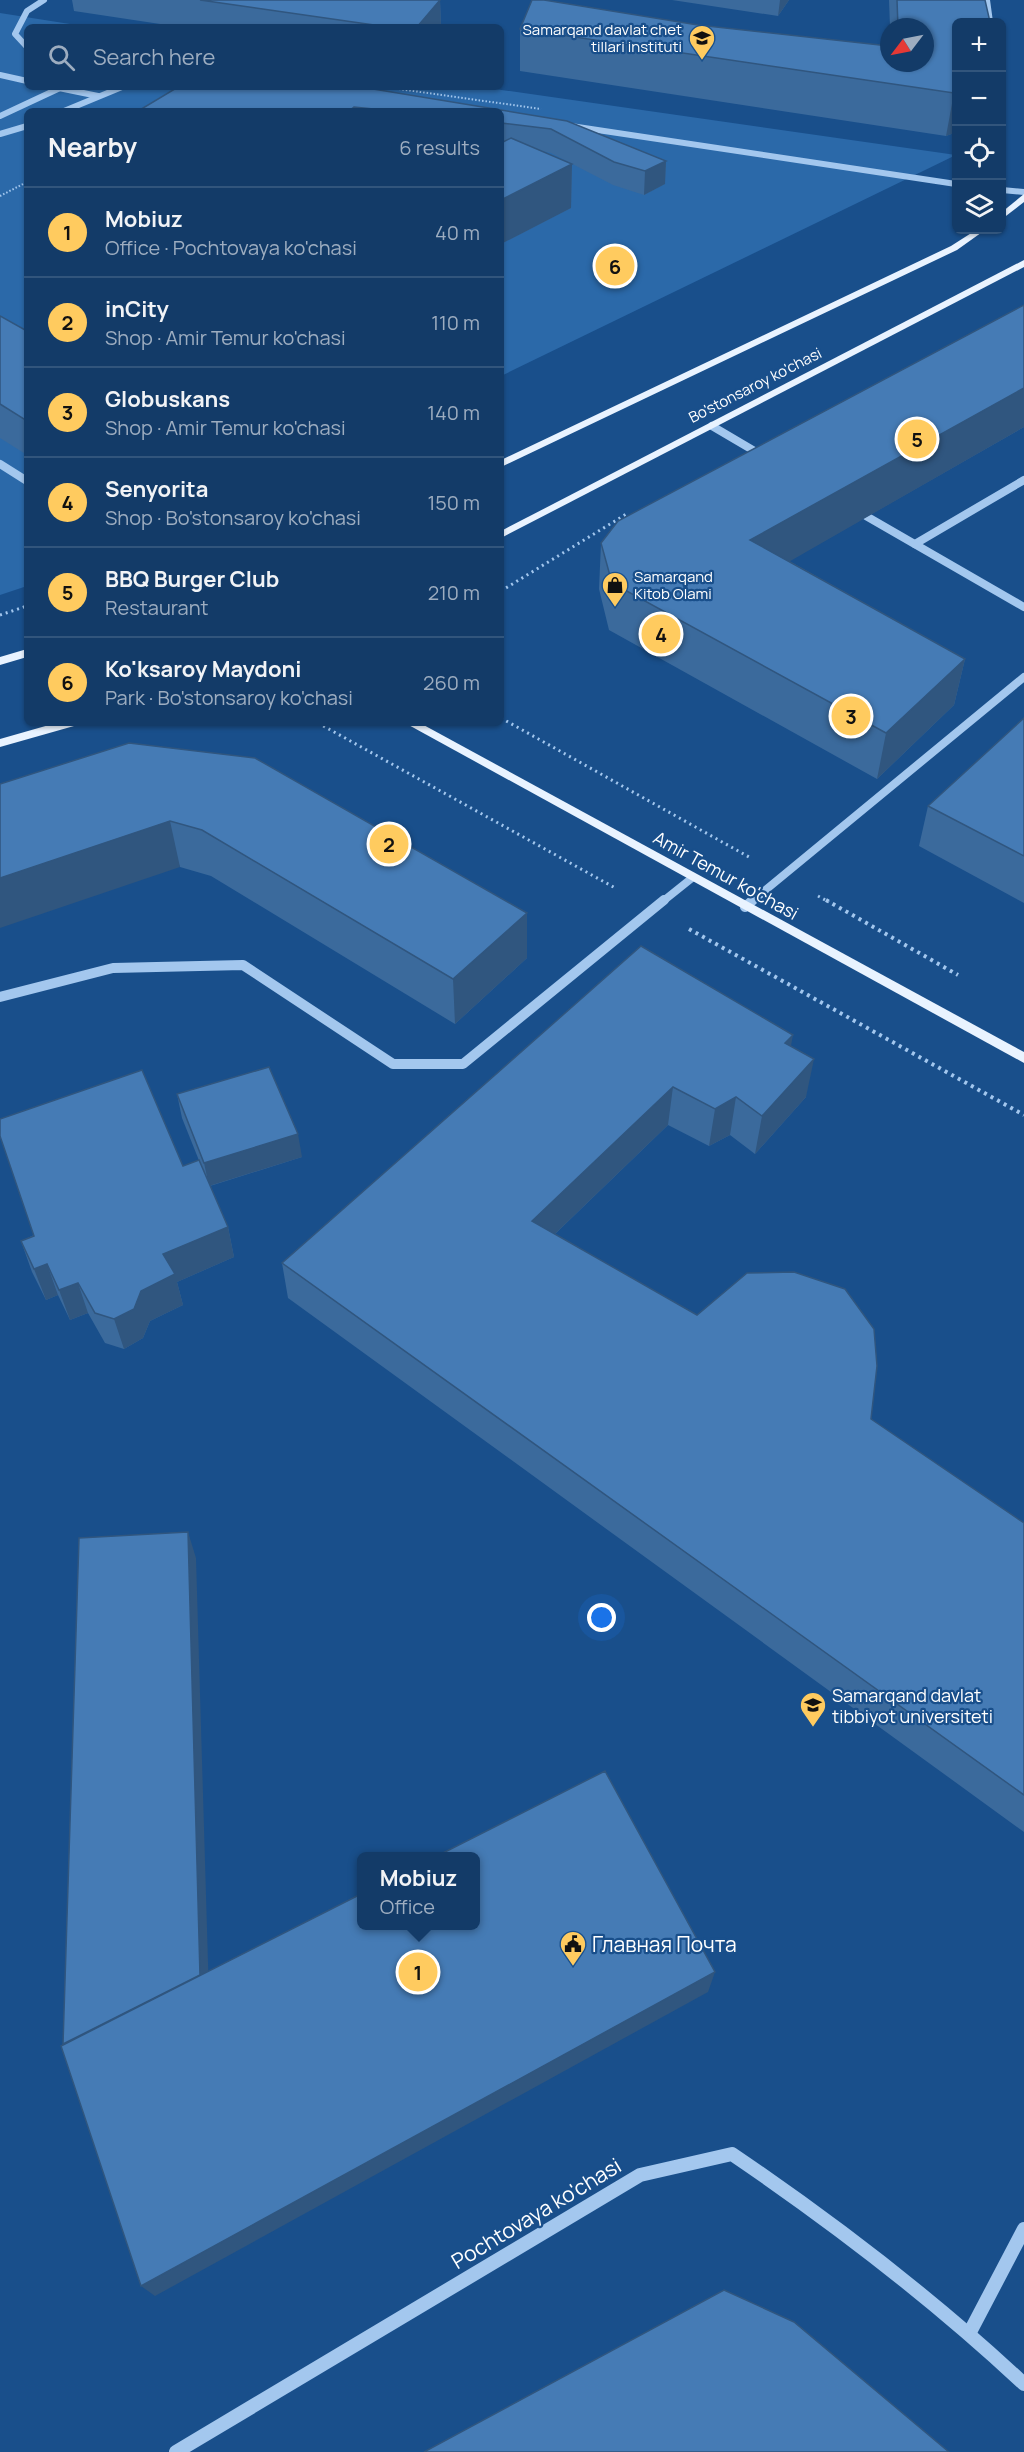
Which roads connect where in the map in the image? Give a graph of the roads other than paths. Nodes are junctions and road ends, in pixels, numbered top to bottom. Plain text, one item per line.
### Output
1 (44, 0) edge
2 (987, 0) edge
3 (989, 18) edge
4 (24, 44) edge
5 (0, 75) edge
6 (24, 80) edge
7 (53, 90) edge
8 (66, 90) edge
9 (115, 90) edge
10 (98, 97) junction
11 (71, 108) edge
12 (0, 116) edge
13 (559, 124) edge
14 (24, 127) edge
15 (0, 134) edge
16 (952, 183) edge
17 (1006, 190) edge
18 (1024, 195) edge
19 (1006, 212) edge
20 (975, 234) edge
21 (1024, 263) edge
22 (712, 426) junction
23 (774, 462) edge
24 (504, 463) edge
25 (0, 464) edge
26 (24, 479) edge
27 (1024, 480) edge
28 (866, 516) edge
29 (504, 533) edge
30 (915, 544) junction
31 (1024, 607) edge
32 (24, 654) edge
33 (0, 661) edge
34 (1024, 677) edge
35 (60, 726) edge
36 (416, 726) edge
37 (0, 743) edge
38 (692, 878) junction
39 (745, 906) junction
40 (0, 997) edge
41 (1024, 1058) edge
42 (1024, 2229) edge
43 (970, 2332) junction
44 (1024, 2384) edge
45 (176, 2452) edge

1 - 4 street
2 - 3 street
5 - 6 street
7 - 12 street
8 - 10 street
9 - 10 street
10 - 11 street
13 - 16 street
14 - 15 street
17 - 18 street
18 - 19 main road
20 - 24 main road
21 - 22 main road, Bo'stonsaroy ko'chasi
22 - 23 street
22 - 29 main road, Bo'stonsaroy ko'chasi
25 - 26 street
27 - 30 street
28 - 30 street
30 - 31 street
32 - 33 main road
34 - 39 street
35 - 37 main road
36 - 38 main road, Amir Temur ko'chasi
38 - 39 main road, Amir Temur ko'chasi
38 - 40 street
39 - 41 main road, Amir Temur ko'chasi
42 - 43 street
43 - 44 street, Pochtovaya ko'chasi
43 - 45 street, Pochtovaya ko'chasi

